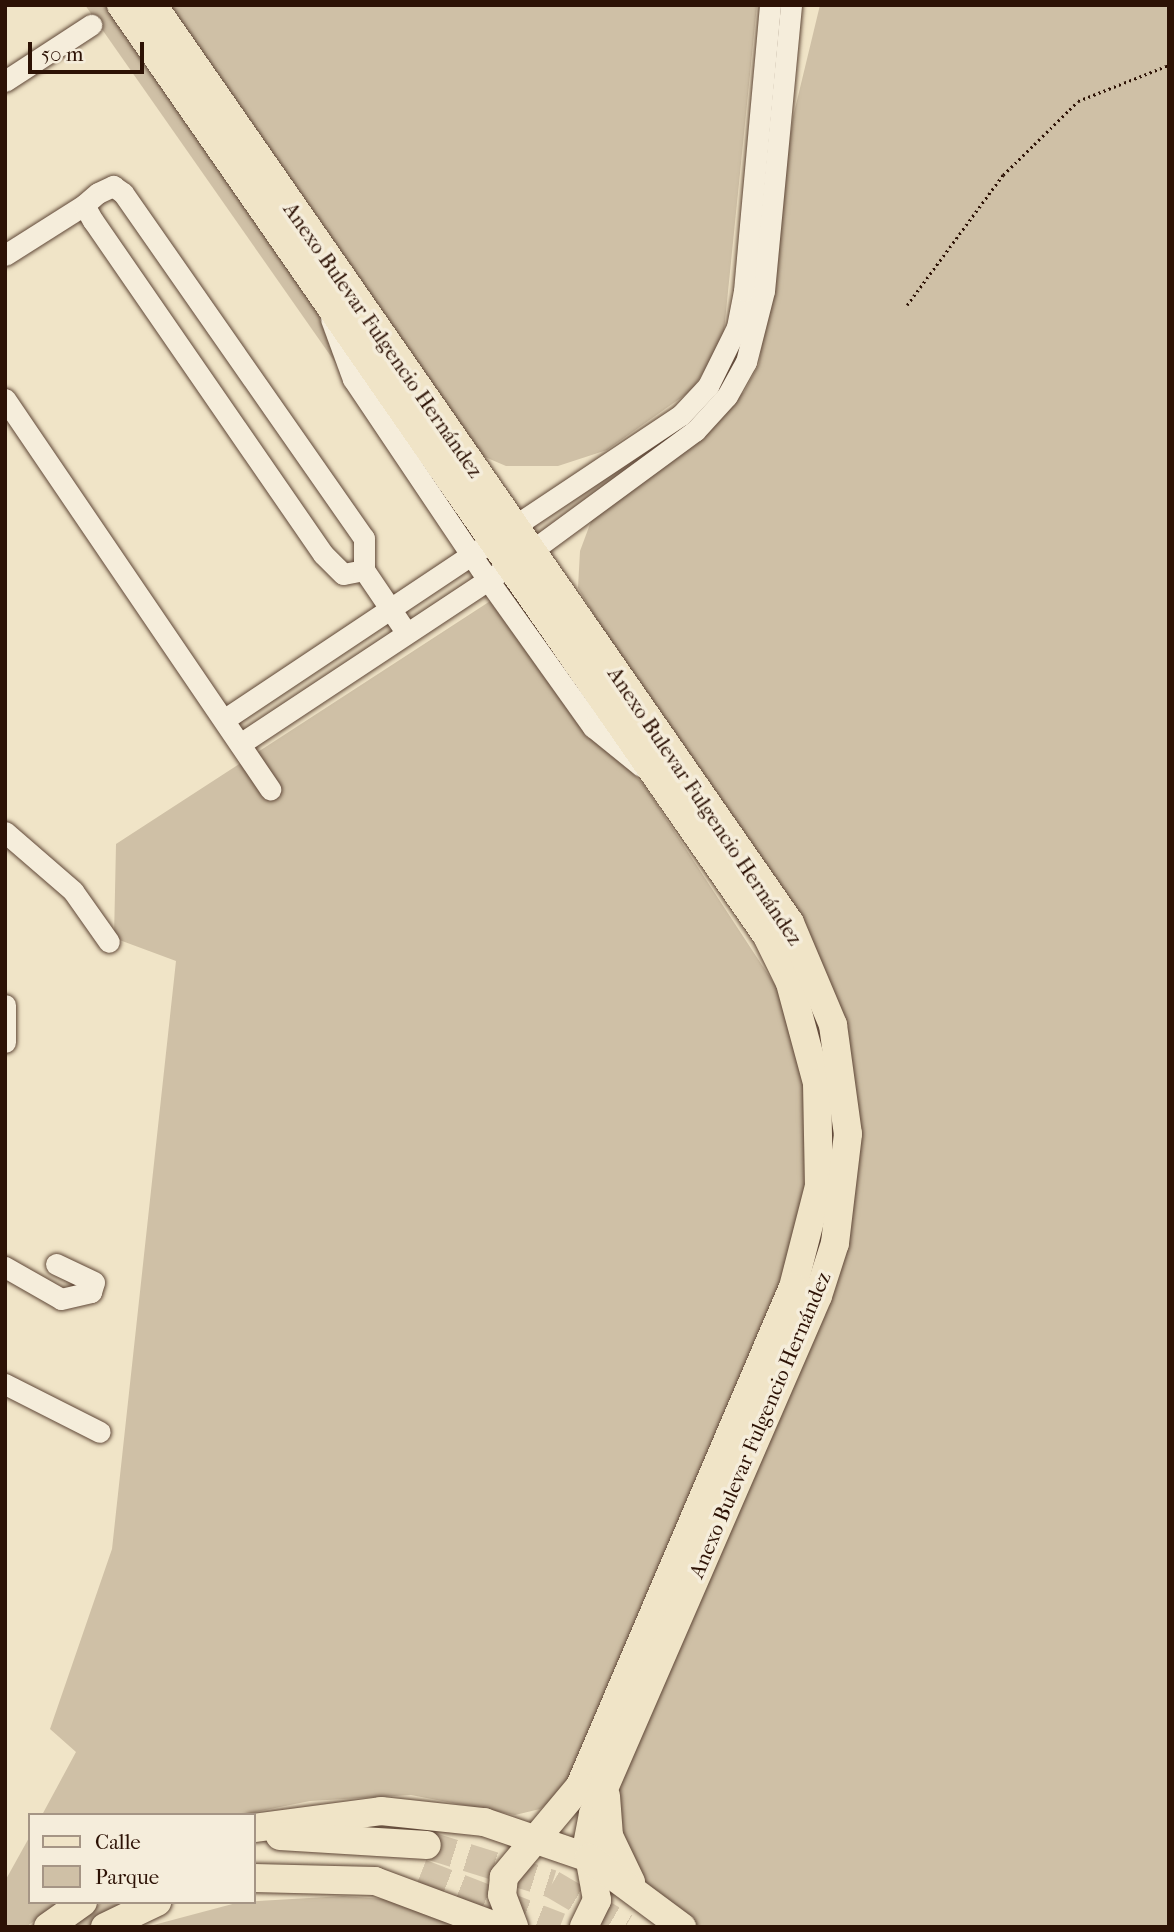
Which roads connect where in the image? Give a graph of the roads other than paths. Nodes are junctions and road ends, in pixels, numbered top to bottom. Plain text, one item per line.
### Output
1 (121, 5) edge
2 (153, 5) edge
3 (770, 5) edge
4 (791, 5) edge
5 (90, 25) dead end
6 (5, 80) edge
7 (84, 205) junction
8 (5, 255) edge
9 (5, 399) edge
10 (612, 461) junction
11 (625, 481) junction
12 (491, 540) junction
13 (508, 566) junction
14 (364, 570) junction
15 (390, 609) junction
16 (406, 632) junction
17 (225, 719) junction
18 (240, 744) junction
19 (270, 789) dead end
20 (5, 832) edge
21 (109, 942) dead end
22 (5, 1005) edge
23 (5, 1042) edge
24 (56, 1264) dead end
25 (5, 1268) edge
26 (5, 1384) edge
27 (100, 1432) dead end
28 (608, 1779) junction
29 (256, 1828) edge
30 (256, 1836) edge
31 (541, 1837) junction
32 (428, 1845) tunnel mouth
33 (589, 1858) junction
34 (256, 1870) edge
35 (421, 1873) tunnel mouth
36 (256, 1878) edge
37 (634, 1887) junction
38 (80, 1904) edge
39 (152, 1904) edge
40 (48, 1927) edge
41 (105, 1927) edge
42 (498, 1927) edge
43 (514, 1927) edge
44 (584, 1927) edge
45 (682, 1927) edge

1 - 12 main road, Anexo Bulevar Fulgencio Hernández
2 - 12 main road, Anexo Bulevar Fulgencio Hernández
3 - 10 lane
4 - 11 lane
5 - 6 lane
7 - 8 lane
7 - 14 lane
7 - 14 lane
9 - 17 lane
10 - 11 lane
10 - 12 lane
11 - 13 lane
12 - 13 main road, Anexo Bulevar Fulgencio Hernández
12 - 13 lane
12 - 15 lane
13 - 16 lane
13 - 28 main road, Anexo Bulevar Fulgencio Hernández
13 - 31 main road, Anexo Bulevar Fulgencio Hernández
14 - 15 lane
15 - 16 lane
15 - 17 lane
16 - 18 lane
17 - 18 lane
18 - 19 lane
20 - 21 lane
22 - 23 lane
24 - 25 lane
26 - 27 lane
28 - 33 main road, Anexo Bulevar Fulgencio Hernández
28 - 37 main road
29 - 31 main road
30 - 32 main road
31 - 33 main road
31 - 43 main road, Anexo Bulevar Fulgencio Hernández
33 - 37 main road
33 - 44 main road, Anexo Bulevar Fulgencio Hernández
34 - 35 main road
36 - 42 main road
37 - 45 main road
38 - 40 main road
39 - 41 main road

